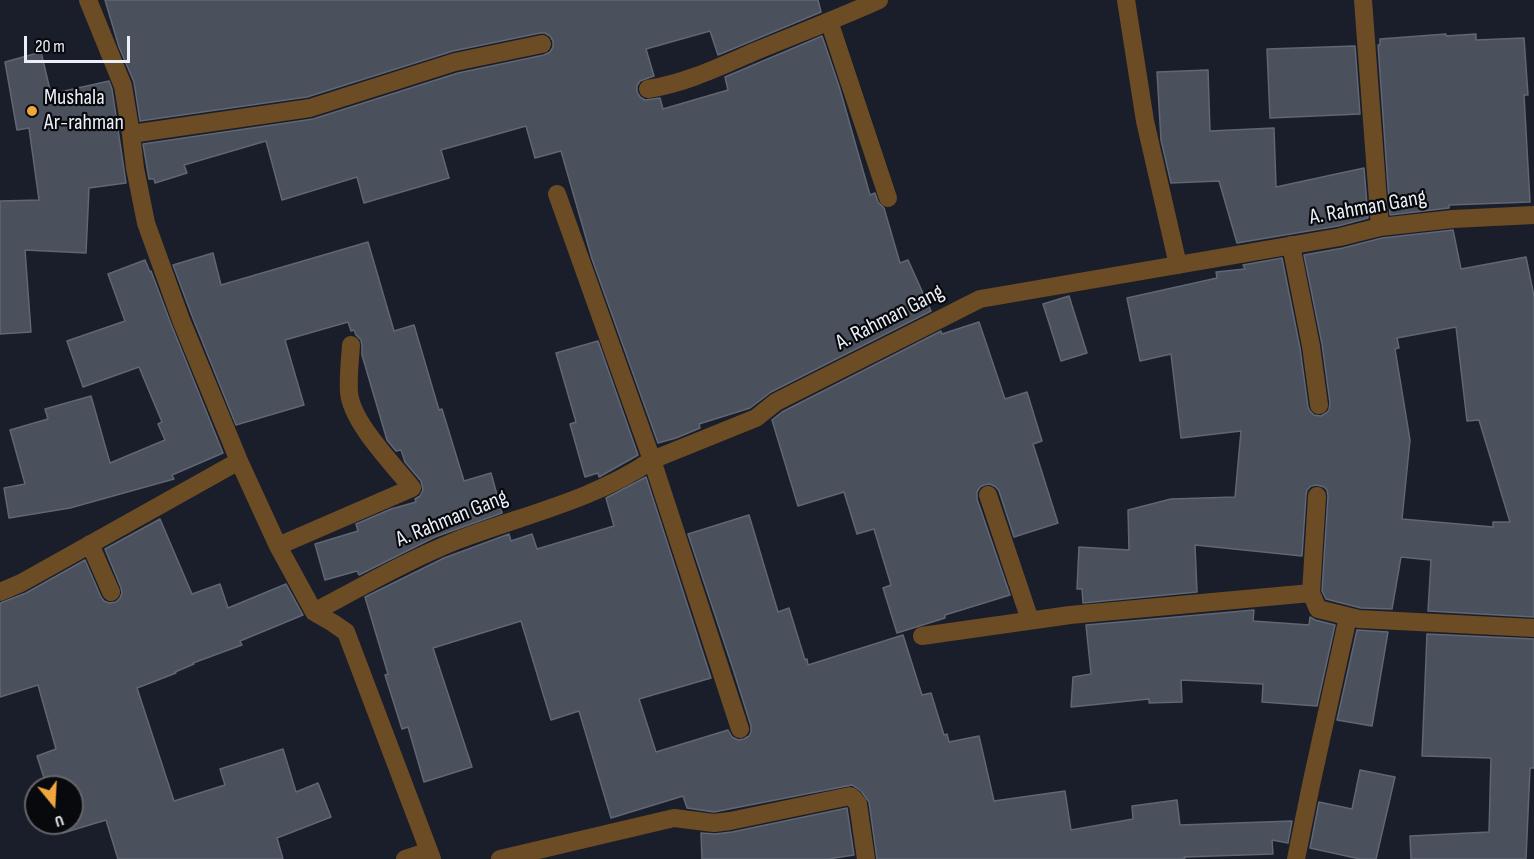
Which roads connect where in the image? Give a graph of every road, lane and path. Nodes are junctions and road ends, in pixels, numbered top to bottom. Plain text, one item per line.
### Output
1 (88, 0) edge
2 (879, 0) edge
3 (1126, 0) edge
4 (1363, 0) edge
5 (829, 21) junction
6 (542, 44) dead end
7 (648, 89) dead end
8 (131, 134) junction
9 (557, 194) dead end
10 (888, 198) dead end
11 (1534, 214) edge
12 (1380, 227) junction
13 (1292, 245) junction
14 (1178, 265) junction
15 (351, 345) dead end
16 (1319, 405) dead end
17 (652, 460) junction
18 (239, 461) junction
19 (988, 495) dead end
20 (1317, 496) dead end
21 (90, 544) junction
22 (278, 546) junction
23 (0, 592) edge
24 (111, 592) dead end
25 (1311, 593) junction
26 (314, 612) junction
27 (1348, 616) junction
28 (1030, 620) junction
29 (1534, 628) edge
30 (922, 636) dead end
31 (740, 729) dead end
32 (431, 855) edge
33 (405, 859) edge
34 (500, 859) edge
35 (866, 859) edge
36 (1296, 859) edge

1 - 8 street
2 - 5 street
3 - 14 street
4 - 12 street
5 - 7 street
5 - 10 street
6 - 8 street
8 - 18 street
9 - 17 street
11 - 12 street, A. Rahman Gang
12 - 13 street, A. Rahman Gang
13 - 14 street, A. Rahman Gang
13 - 16 street
14 - 17 street, A. Rahman Gang
15 - 22 street
17 - 26 street, A. Rahman Gang
17 - 31 street
18 - 21 street
18 - 22 street
19 - 28 street
20 - 25 street
21 - 23 street
21 - 24 street
22 - 26 street
25 - 27 street
25 - 28 street
26 - 32 street
27 - 29 street
27 - 36 street
28 - 30 street
32 - 33 street
34 - 35 street

